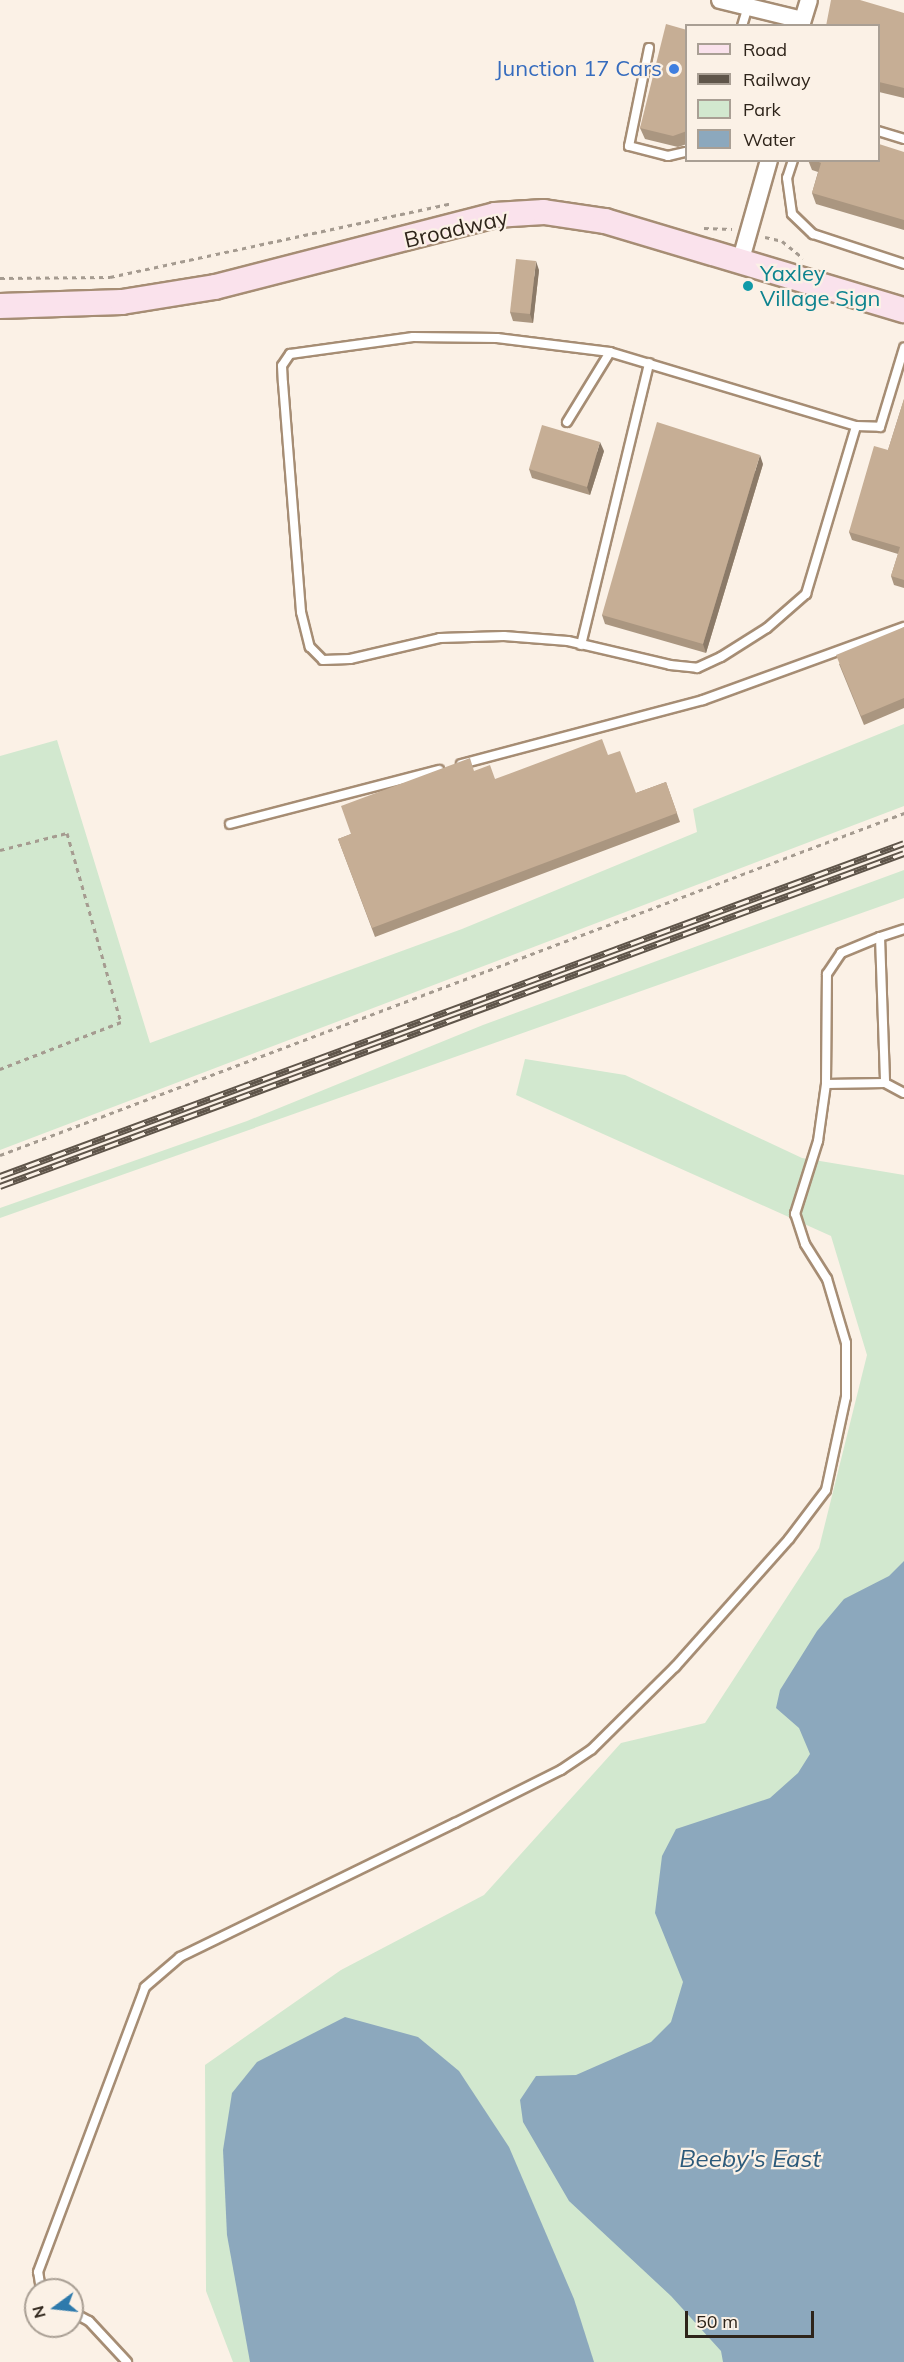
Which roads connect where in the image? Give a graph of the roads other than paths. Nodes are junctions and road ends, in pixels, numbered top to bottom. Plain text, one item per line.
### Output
1 (720, 0) edge
2 (809, 0) edge
3 (748, 6) junction
4 (801, 23) edge
5 (743, 24) edge
6 (649, 48) dead end
7 (880, 131) edge
8 (904, 139) edge
9 (685, 152) edge
10 (768, 162) edge
11 (792, 162) edge
12 (741, 259) junction
13 (904, 264) edge
14 (0, 306) edge
15 (904, 310) edge
16 (904, 348) edge
17 (609, 352) junction
18 (649, 363) junction
19 (567, 422) dead end
20 (856, 426) junction
21 (904, 627) edge
22 (581, 645) junction
23 (230, 824) dead end
24 (904, 929) edge
25 (880, 937) junction
26 (885, 1083) junction
27 (826, 1084) junction
28 (904, 1093) edge
29 (39, 2278) edge
30 (84, 2319) edge
31 (127, 2362) edge

1 - 3 street
2 - 4 street
3 - 4 street
3 - 5 lane
6 - 9 lane
7 - 8 lane
10 - 12 street
11 - 13 lane
12 - 14 main road, Broadway
12 - 15 main road, Broadway
16 - 20 lane
17 - 18 lane
17 - 19 lane
17 - 22 lane
18 - 20 lane
18 - 22 lane
20 - 22 lane
21 - 23 lane
24 - 25 lane
25 - 26 lane
25 - 27 lane
26 - 27 lane
26 - 28 lane
27 - 29 lane
30 - 31 lane

